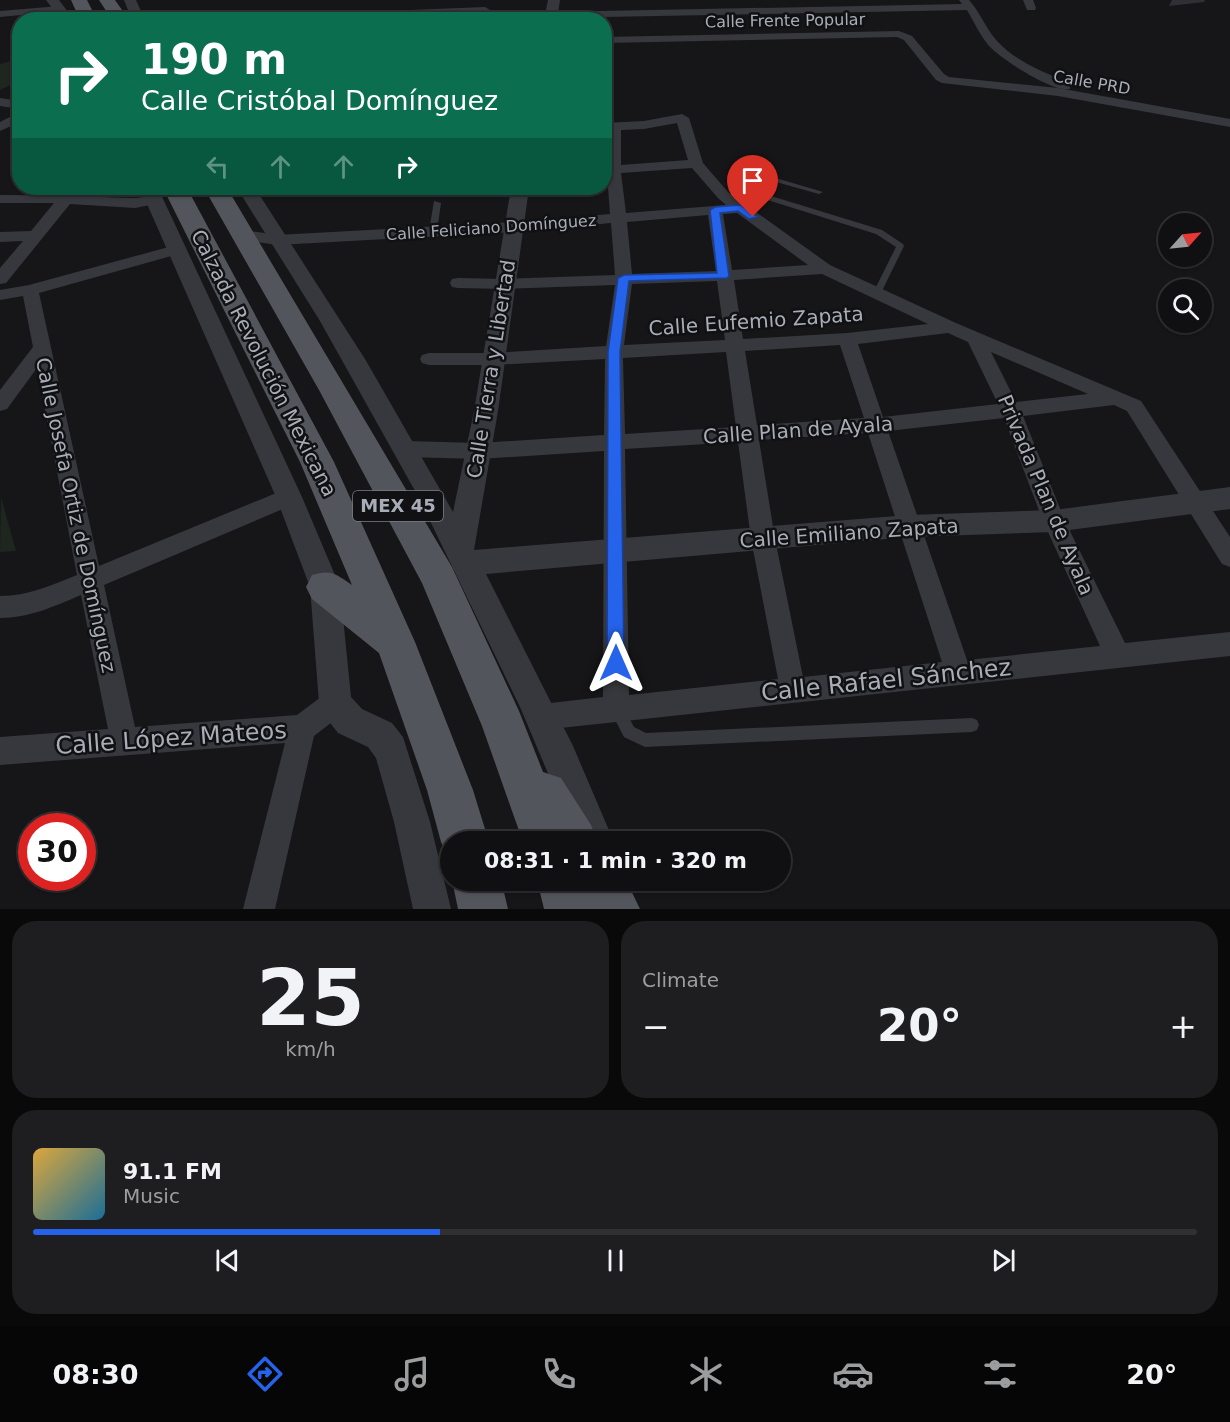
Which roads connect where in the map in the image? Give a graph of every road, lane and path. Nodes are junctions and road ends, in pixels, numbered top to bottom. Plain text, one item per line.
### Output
1 (686, 0) edge
2 (967, 4) edge
3 (60, 9) edge
4 (24, 12) edge
5 (688, 13) junction
6 (612, 15) edge
7 (773, 19) edge
8 (612, 39) edge
9 (946, 80) joint
10 (1103, 100) junction
11 (1230, 123) edge
12 (612, 127) edge
13 (696, 164) junction
14 (612, 170) edge
15 (612, 186) edge
16 (819, 192) dead end
17 (148, 195) edge
18 (158, 195) edge
19 (159, 195) edge
20 (220, 195) edge
21 (250, 195) edge
22 (519, 195) edge
23 (0, 199) edge
24 (66, 199) junction
25 (437, 204) dead end
26 (740, 208) junction
27 (715, 210) junction
28 (618, 218) junction
29 (514, 227) junction
30 (433, 231) junction
31 (243, 235) junction
32 (0, 237) edge
33 (34, 237) junction
34 (277, 240) junction
35 (176, 250) junction
36 (824, 269) junction
37 (723, 276) junction
38 (624, 278) junction
39 (0, 279) edge
40 (458, 284) dead end
41 (504, 284) junction
42 (30, 290) junction
43 (877, 293) junction
44 (0, 295) edge
45 (950, 327) junction
46 (974, 336) junction
47 (847, 339) junction
48 (734, 346) junction
49 (41, 349) junction
50 (614, 352) junction
51 (429, 359) dead end
52 (493, 359) junction
53 (1116, 398) junction
54 (0, 404) edge
55 (1011, 411) junction
56 (876, 425) junction
57 (748, 434) junction
58 (614, 442) junction
59 (406, 449) junction
60 (479, 451) junction
61 (289, 497) junction
62 (1230, 498) edge
63 (1195, 502) junction
64 (1054, 521) junction
65 (909, 526) junction
66 (763, 539) junction
67 (616, 552) junction
68 (464, 556) junction
69 (1230, 557) edge
70 (90, 581) junction
71 (325, 587) junction
72 (0, 607) edge
73 (395, 642) junction
74 (1230, 644) edge
75 (1118, 656) junction
76 (959, 673) junction
77 (793, 691) junction
78 (334, 703) junction
79 (616, 708) junction
80 (523, 721) junction
81 (972, 724) dead end
82 (302, 728) junction
83 (124, 741) junction
84 (0, 751) edge
85 (462, 831) edge
86 (545, 831) edge
87 (569, 831) edge
88 (589, 831) edge
89 (479, 891) edge
90 (564, 891) edge
91 (605, 891) edge
92 (612, 891) edge
93 (259, 909) edge
94 (432, 909) edge
95 (483, 909) edge
96 (569, 909) edge
97 (617, 909) edge

1 - 5 street
2 - 7 street
2 - 10 street
3 - 4 street
5 - 6 street
5 - 7 street
7 - 8 street, Calle Frente Popular
7 - 9 street, Calle Frente Popular
9 - 10 street, Calle PRD
10 - 11 street, Calle PRD
12 - 13 street
13 - 14 street
13 - 26 street
15 - 28 street
16 - 43 lane
17 - 24 street
18 - 35 street
19 - 73 main road, Calzada Revolución Mexicana / MEX 45
20 - 31 main road, Calzada Revolución Mexicana / MEX 45
21 - 34 street
22 - 29 street, Calle Tierra y Libertad
23 - 24 street
24 - 33 street
25 - 30 lane
26 - 27 street, Calle Feliciano Domínguez
26 - 36 street
27 - 28 street, Calle Feliciano Domínguez
27 - 37 street
28 - 29 street, Calle Feliciano Domínguez
28 - 38 street
29 - 30 street, Calle Feliciano Domínguez
29 - 41 street, Calle Tierra y Libertad
30 - 34 street, Calle Feliciano Domínguez
31 - 34 street, Calle Feliciano Domínguez
31 - 80 main road, Calzada Revolución Mexicana / MEX 45
32 - 33 street
33 - 39 street
34 - 59 street
35 - 42 street
35 - 61 street
36 - 37 street
36 - 43 street
37 - 38 street
37 - 48 street
38 - 41 street
38 - 50 street
40 - 41 street
41 - 52 street, Calle Tierra y Libertad
42 - 44 street
42 - 49 street, Calle Josefa Ortiz de Domínguez
43 - 45 street
45 - 46 street
45 - 47 street, Calle Eufemio Zapata
46 - 53 street
46 - 55 street, Privada Plan de Ayala
47 - 48 street, Calle Eufemio Zapata
47 - 56 street
48 - 50 street, Calle Eufemio Zapata
48 - 57 street
49 - 54 street
49 - 70 street, Calle Josefa Ortiz de Domínguez
50 - 52 street, Calle Eufemio Zapata
50 - 58 street
51 - 52 street, Calle Eufemio Zapata
52 - 60 street, Calle Tierra y Libertad
53 - 55 street, Calle Plan de Ayala
53 - 63 street
55 - 56 street, Calle Plan de Ayala
55 - 64 street, Privada Plan de Ayala
56 - 57 street, Calle Plan de Ayala
56 - 65 street
57 - 58 street, Calle Plan de Ayala
57 - 66 street
58 - 60 street, Calle Plan de Ayala
58 - 67 street
59 - 60 street, Calle Plan de Ayala
59 - 68 street
60 - 68 street, Calle Tierra y Libertad
61 - 70 street
61 - 71 street
62 - 63 street, Calle Emiliano Zapata
63 - 64 street, Calle Emiliano Zapata
63 - 69 street
64 - 65 street, Calle Emiliano Zapata
64 - 75 street, Privada Plan de Ayala
65 - 66 street, Calle Emiliano Zapata
65 - 76 street
66 - 67 street, Calle Emiliano Zapata
66 - 77 street
67 - 68 street, Calle Emiliano Zapata
67 - 79 street
68 - 80 street
70 - 72 street
70 - 83 street, Calle Josefa Ortiz de Domínguez
71 - 73 main road
71 - 78 street
73 - 85 main road, Calzada Revolución Mexicana / MEX 45
74 - 75 street, Calle Rafael Sánchez
75 - 76 street, Calle Rafael Sánchez
76 - 77 street, Calle Rafael Sánchez
77 - 79 street, Calle Rafael Sánchez
78 - 82 street, Calle López Mateos
78 - 94 street
79 - 80 street, Calle Rafael Sánchez
79 - 81 lane
80 - 86 main road, Calzada Revolución Mexicana / MEX 45
80 - 87 main road
80 - 88 street
82 - 83 street, Calle López Mateos
82 - 93 street
83 - 84 street, Calle López Mateos
89 - 95 main road
90 - 96 main road
91 - 97 main road
92 - 97 street

